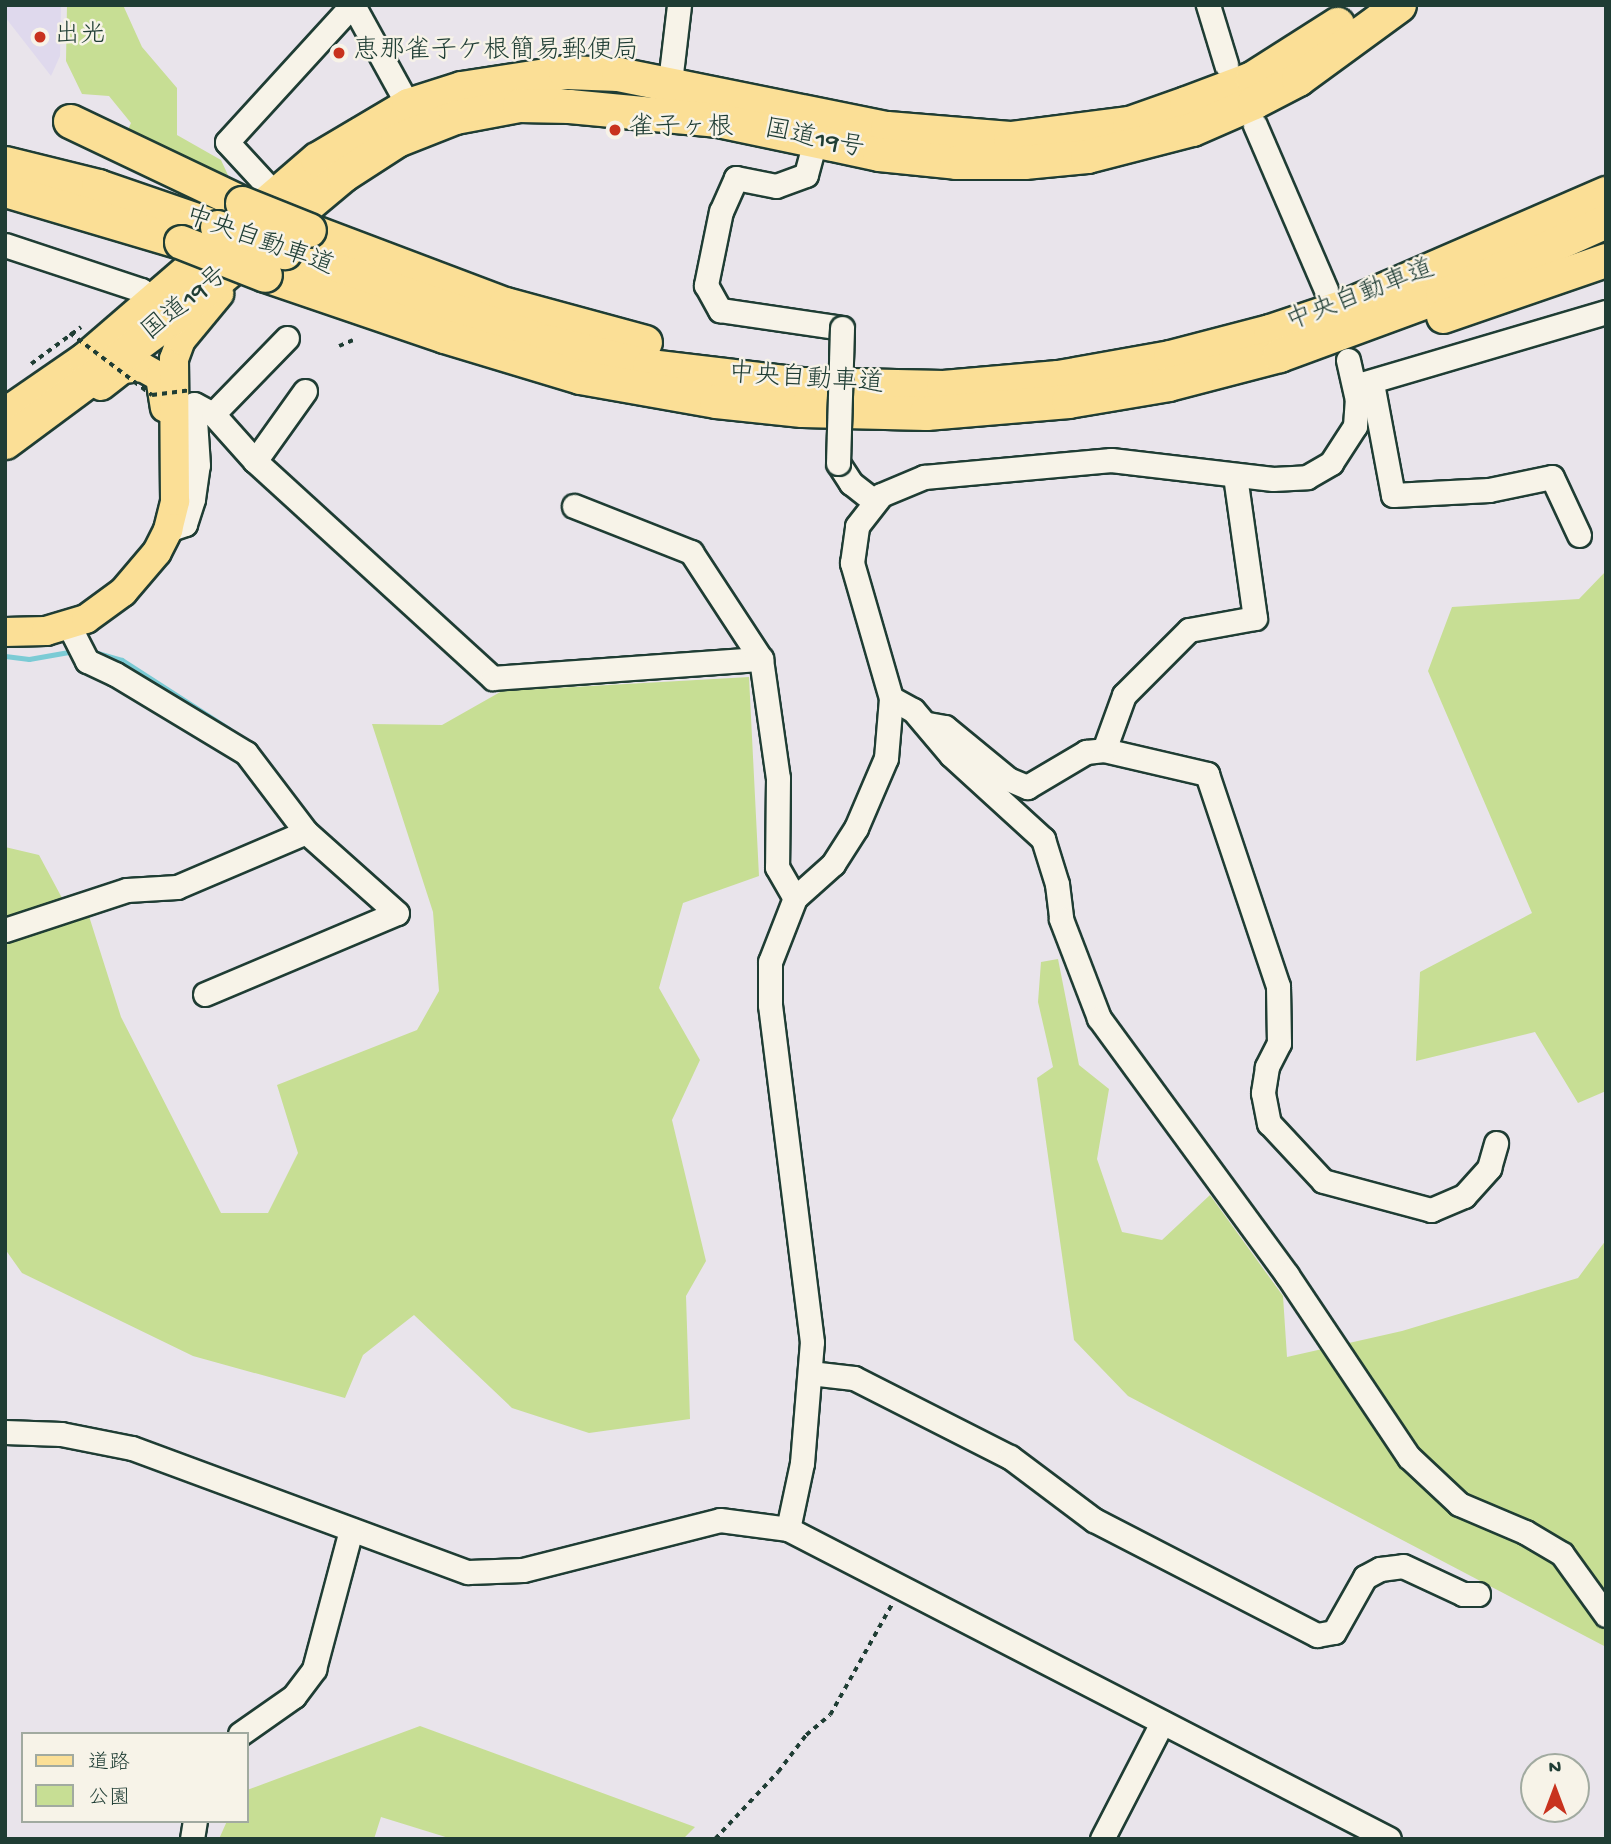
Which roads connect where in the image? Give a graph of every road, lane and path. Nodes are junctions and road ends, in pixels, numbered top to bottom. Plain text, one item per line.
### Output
1 (353, 5) edge
2 (678, 5) edge
3 (1208, 5) edge
4 (1362, 5) edge
5 (1399, 5) edge
6 (1226, 64) dead end
7 (670, 82) junction
8 (415, 117) junction
9 (70, 121) dead end
10 (1255, 125) dead end
11 (814, 141) junction
12 (5, 163) edge
13 (5, 190) edge
14 (274, 193) junction
15 (1606, 193) edge
16 (1606, 221) edge
17 (5, 245) edge
18 (1606, 260) edge
19 (265, 261) junction
20 (1326, 290) dead end
21 (153, 299) junction
22 (1606, 312) edge
23 (287, 338) dead end
24 (353, 340) dead end
25 (339, 346) dead end
26 (1348, 360) dead end
27 (23, 370) dead end
28 (803, 384) junction
29 (1364, 384) junction
30 (192, 390) dead end
31 (305, 391) dead end
32 (78, 392) junction
33 (9, 411) edge
34 (974, 411) junction
35 (213, 414) junction
36 (173, 430) junction
37 (5, 442) edge
38 (255, 461) junction
39 (1235, 475) junction
40 (874, 502) junction
41 (574, 506) dead end
42 (168, 530) junction
43 (1579, 535) dead end
44 (5, 632) edge
45 (73, 633) junction
46 (761, 659) junction
47 (891, 698) junction
48 (928, 724) junction
49 (1104, 750) junction
50 (306, 832) junction
51 (795, 898) junction
52 (5, 930) edge
53 (205, 994) dead end
54 (1496, 1143) dead end
55 (810, 1373) junction
56 (5, 1433) edge
57 (788, 1529) junction
58 (351, 1530) junction
59 (902, 1587) junction
60 (1478, 1594) dead end
61 (1606, 1615) edge
62 (1162, 1723) junction
63 (243, 1732) edge
64 (715, 1839) edge
65 (1102, 1839) edge
66 (1389, 1839) edge

1 - 8 street
1 - 14 street
2 - 7 street
3 - 6 street
4 - 7 highway, 国道19号
5 - 11 highway, 国道19号
7 - 8 highway, 国道19号
8 - 11 highway, 国道19号
8 - 14 highway, 国道19号
8 - 19 highway, 国道19号
9 - 28 highway, bridge
10 - 20 street
11 - 40 street, bridge
12 - 19 highway, 中央自動車道, bridge
13 - 19 highway, 中央自動車道, bridge
14 - 21 highway, 国道19号
15 - 28 highway, 中央自動車道
16 - 34 highway, 中央自動車道
17 - 21 street
18 - 34 highway
19 - 28 highway, 中央自動車道
19 - 32 highway, 国道19号
19 - 34 highway, 中央自動車道
19 - 36 main road
21 - 33 highway, 国道19号
22 - 29 street
23 - 35 street
24 - 25 path
26 - 29 street
27 - 30 path, bridge
29 - 39 street
29 - 43 street
31 - 38 street
32 - 36 main road
32 - 37 highway, 国道19号
35 - 38 street
35 - 42 street
36 - 42 main road
38 - 46 street
39 - 40 street
39 - 49 street
40 - 47 street
41 - 46 street
42 - 45 main road
44 - 45 main road
45 - 50 street
46 - 51 street
47 - 48 street
47 - 51 street
48 - 49 street
48 - 61 street
49 - 54 street
50 - 52 street
50 - 53 street
51 - 55 street
55 - 57 street
55 - 60 street
56 - 58 street
57 - 58 street
57 - 59 street
58 - 63 street
59 - 62 street
59 - 64 path
62 - 65 street
62 - 66 street

